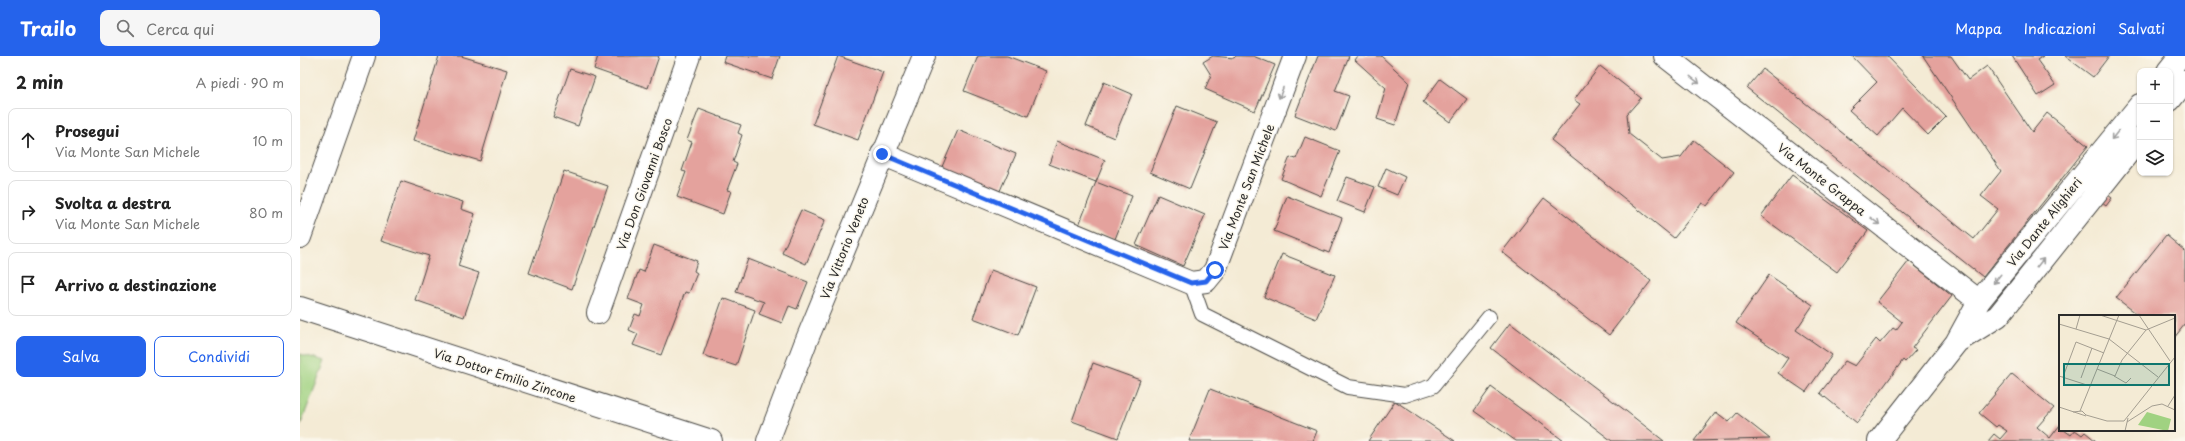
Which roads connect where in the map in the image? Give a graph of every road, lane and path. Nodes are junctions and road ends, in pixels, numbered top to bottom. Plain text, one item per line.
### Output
1 (364, 56) edge
2 (689, 56) edge
3 (924, 56) edge
4 (1295, 56) edge
5 (1665, 56) edge
6 (2180, 56) edge
7 (2170, 68) edge
8 (2185, 81) edge
9 (2173, 96) edge
10 (2137, 109) edge
11 (2138, 140) edge
12 (882, 154) junction
13 (300, 237) edge
14 (1191, 283) junction
15 (1979, 301) junction
16 (300, 308) edge
17 (598, 313) dead end
18 (1488, 317) dead end
19 (1956, 343) junction
20 (711, 441) edge
21 (768, 441) edge
22 (1879, 441) edge

1 - 13 street
2 - 17 street, Via Don Giovanni Bosco
3 - 12 street, Via Vittorio Veneto
4 -> 14 street, Via Monte San Michele
5 -> 15 street, Via Monte Grappa
6 - 7 street
8 - 9 street
10 -> 15 street, Via Dante Alighieri
19 -> 11 street, Via Dante Alighieri
12 - 14 street
12 - 21 street, Via Vittorio Veneto
14 - 18 lane
15 - 19 street, Via Dante Alighieri
16 - 20 street, Via Dottor Emilio Zincone
19 - 22 street, Via Dante Alighieri

